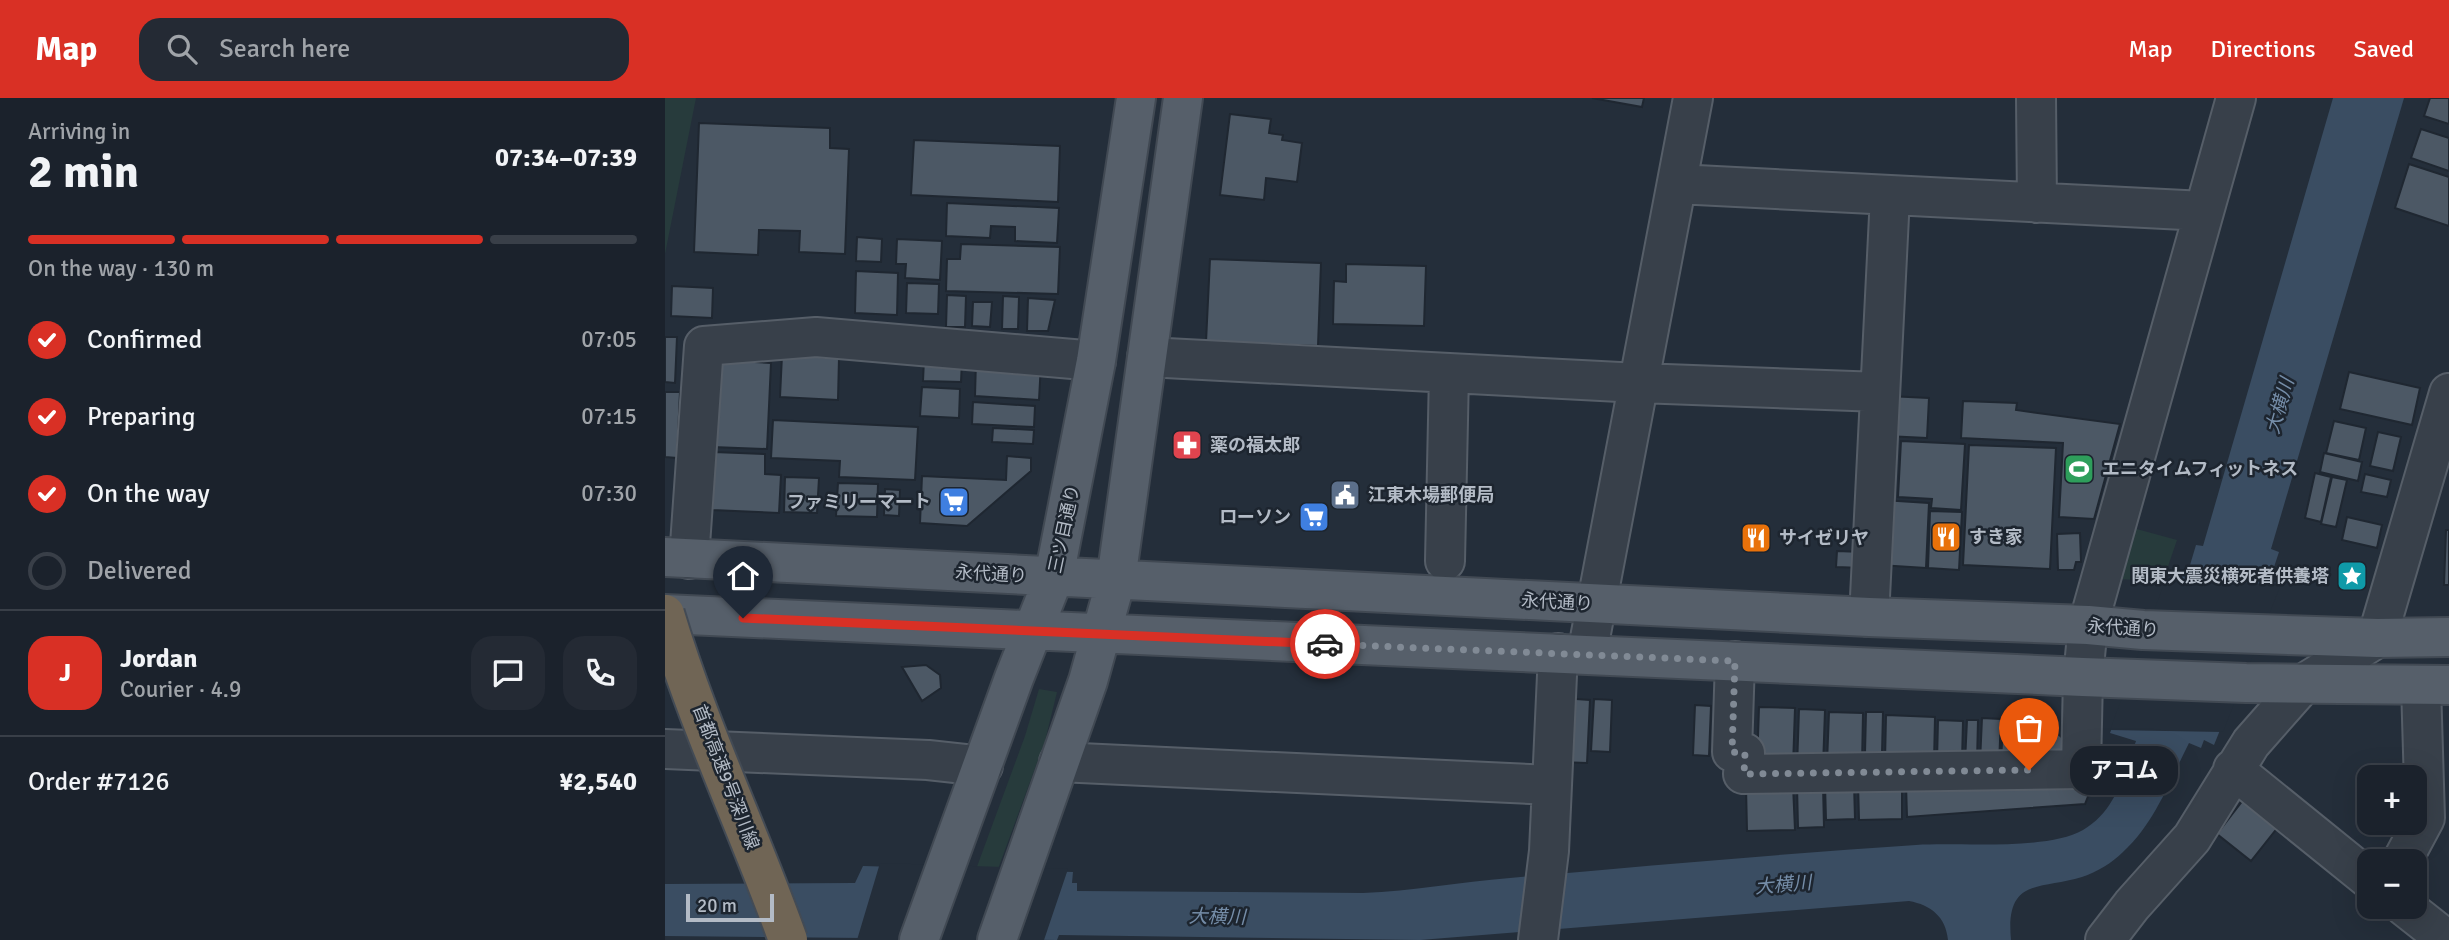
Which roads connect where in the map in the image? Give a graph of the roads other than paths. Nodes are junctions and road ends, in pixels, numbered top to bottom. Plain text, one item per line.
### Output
1 (1136, 98) edge
2 (1183, 98) edge
3 (1693, 98) edge
4 (2036, 98) edge
5 (2236, 98) edge
6 (1677, 184) junction
7 (1890, 196) junction
8 (2038, 203) junction
9 (2204, 211) junction
10 (1147, 357) junction
11 (1096, 361) junction
12 (1449, 373) junction
13 (1639, 383) junction
14 (1880, 392) junction
15 (2447, 404) edge
16 (677, 558) edge
17 (1445, 561) dead end
18 (1054, 577) junction
19 (1116, 580) junction
20 (1597, 604) junction
21 (665, 614) edge
22 (1869, 617) junction
23 (2088, 625) junction
24 (665, 629) edge
25 (1033, 629) junction
26 (1102, 634) junction
27 (2449, 637) edge
28 (2377, 638) junction
29 (1572, 654) junction
30 (1735, 661) junction
31 (2083, 677) junction
32 (2303, 684) junction
33 (2435, 685) edge
34 (665, 749) edge
35 (1059, 762) junction
36 (983, 766) junction
37 (2233, 769) junction
38 (1552, 785) junction
39 (2408, 849) edge
40 (2357, 869) edge
41 (2420, 919) edge
42 (782, 940) edge
43 (788, 940) edge
44 (919, 940) edge
45 (996, 940) edge
46 (1538, 940) edge
47 (2105, 940) edge
48 (2447, 940) edge

1 - 11 main road, 三ツ目通り
2 - 10 main road
3 - 6 street
4 - 8 street
5 - 9 street
6 - 7 street
6 - 13 street
7 - 8 street
7 - 14 street
8 - 9 street
9 - 23 street
10 - 12 street
10 - 19 main road
11 - 16 street
11 - 18 main road, 三ツ目通り
12 - 13 street
12 - 17 street
13 - 14 street
13 - 20 street
14 - 22 street
15 - 28 street
16 - 18 main road, 永代通り
18 - 19 main road, 永代通り
18 - 25 main road, 三ツ目通り
19 - 20 main road, 永代通り
19 - 26 main road
20 - 22 main road, 永代通り
20 - 29 street
21 - 25 main road
21 - 43 highway, 首都高速9号深川線, bridge
22 - 23 main road, 永代通り
23 - 28 main road, 永代通り
23 - 31 street
24 - 42 highway, 首都高速9号深川線, bridge
25 - 26 main road
25 - 36 main road, 三ツ目通り
26 - 29 main road
26 - 35 main road
27 - 28 main road, 永代通り
28 - 32 street
29 - 30 main road
29 - 38 street
30 - 31 main road
30 - 31 street
31 - 32 main road
32 - 33 main road
32 - 37 street
33 - 39 street
34 - 36 street
35 - 38 street
35 - 45 main road
36 - 44 main road, 三ツ目通り
37 - 40 street
37 - 47 street
38 - 46 street
41 - 48 street

